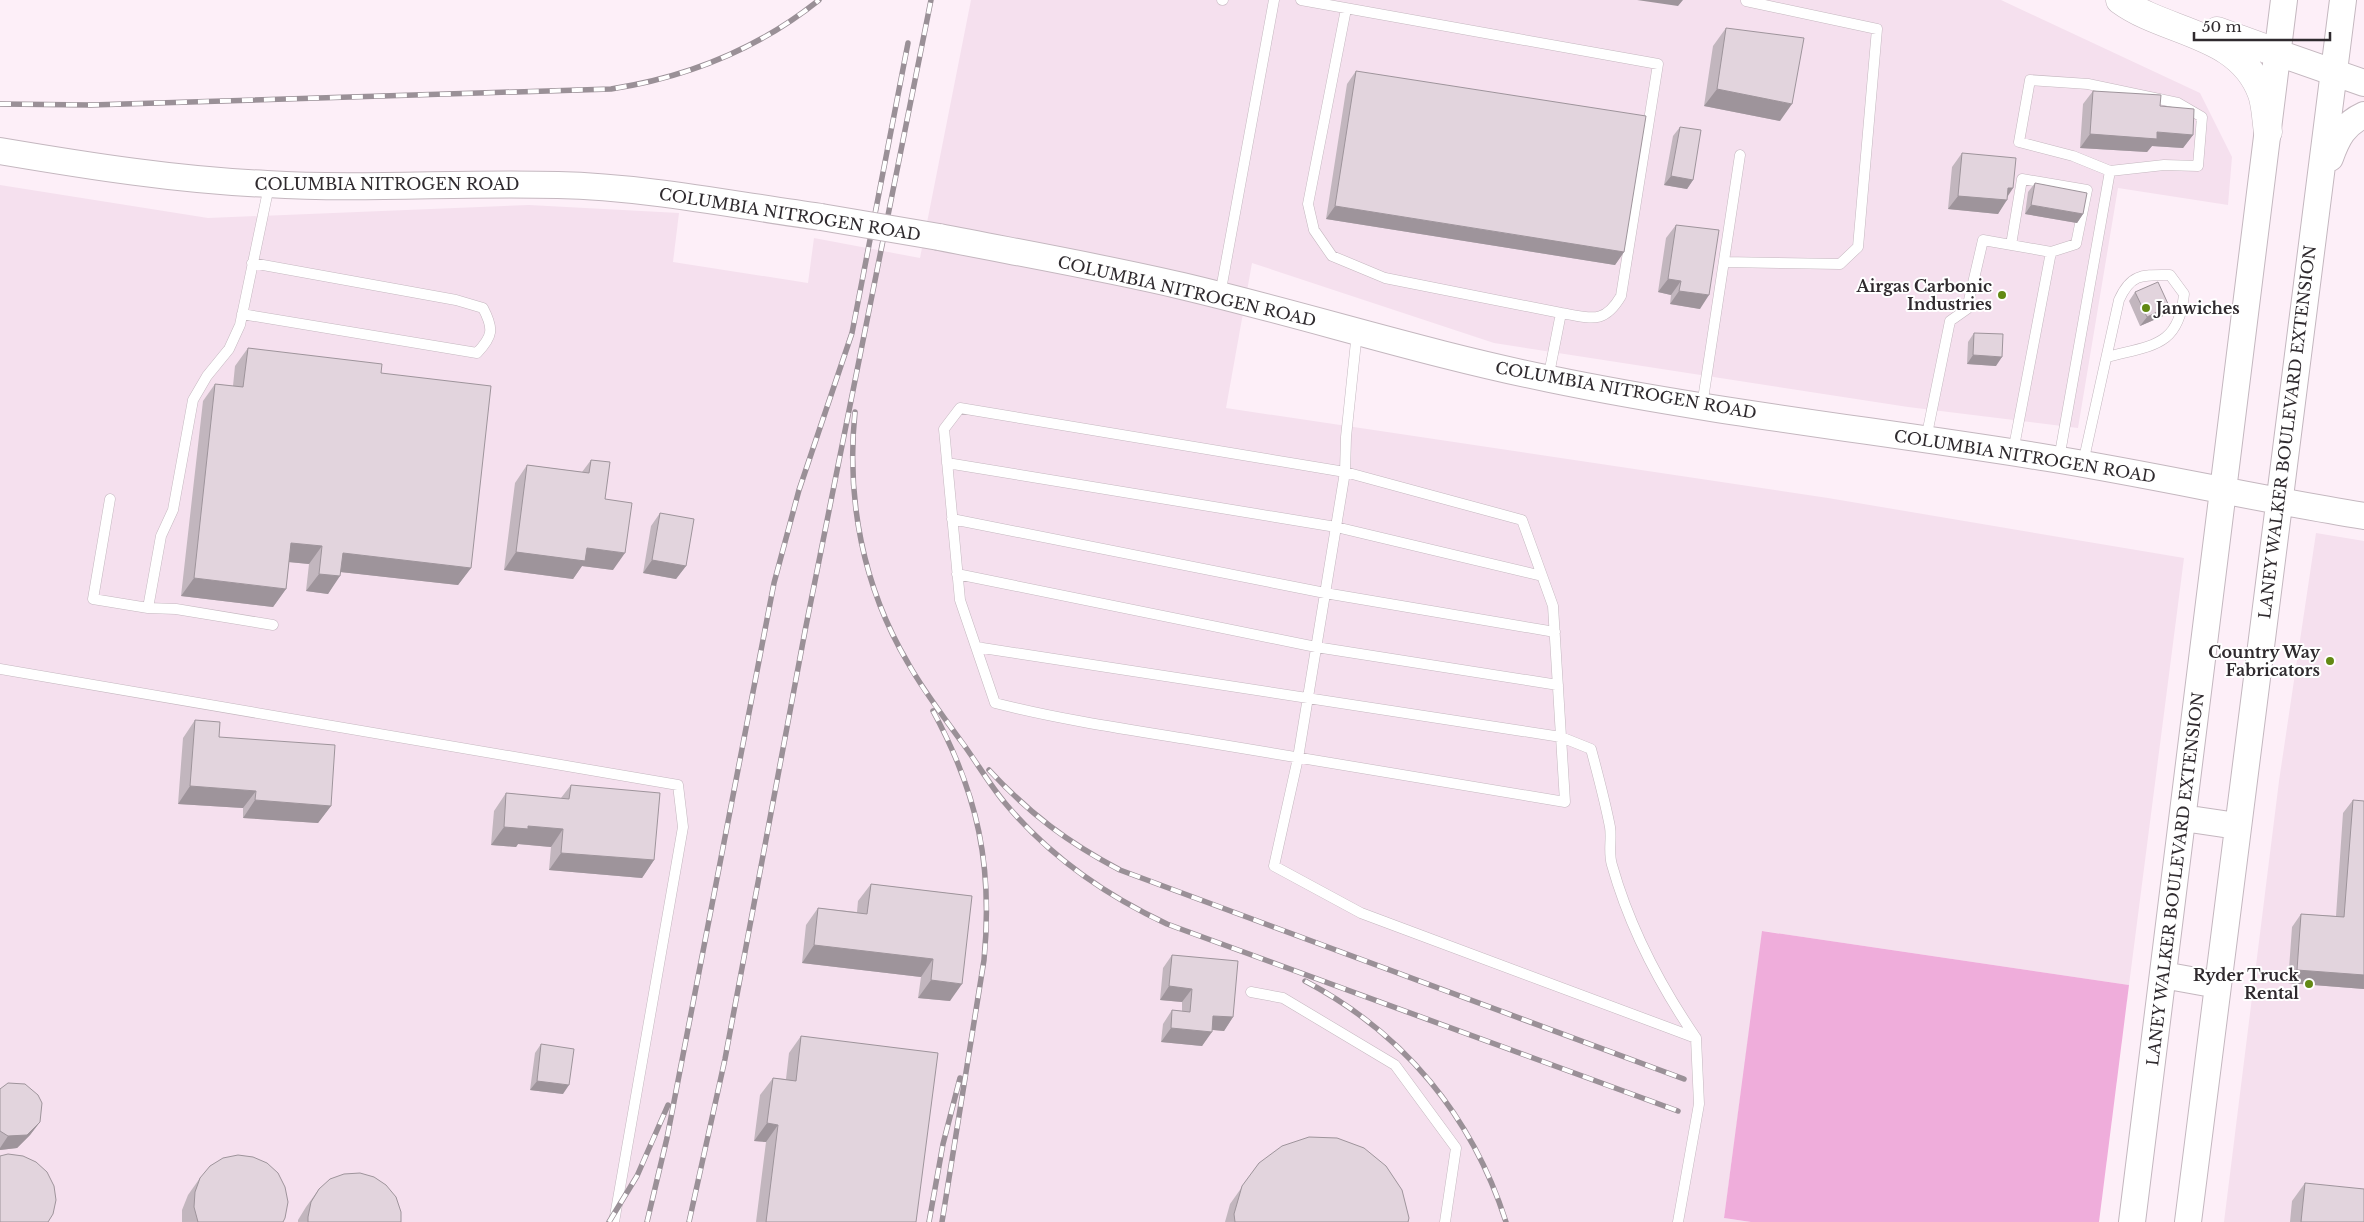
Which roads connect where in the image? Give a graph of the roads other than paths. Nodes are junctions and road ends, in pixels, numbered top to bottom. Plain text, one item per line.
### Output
1 (1274, 0) edge
2 (1301, 0) edge
3 (2120, 0) edge
4 (2140, 0) edge
5 (2284, 0) edge
6 (2343, 0) edge
7 (1746, 2) dead end
8 (1346, 8) junction
9 (2278, 54) junction
10 (2334, 73) junction
11 (2364, 83) edge
12 (2364, 115) edge
13 (2268, 132) junction
14 (0, 151) edge
15 (1740, 155) dead end
16 (2110, 171) junction
17 (269, 185) junction
18 (2317, 194) junction
19 (2011, 245) junction
20 (2051, 252) junction
21 (1724, 262) junction
22 (252, 263) junction
23 (1220, 296) junction
24 (1561, 313) junction
25 (242, 314) junction
26 (1358, 331) junction
27 (2107, 357) junction
28 (1548, 379) junction
29 (1702, 406) junction
30 (1926, 440) junction
31 (2012, 453) junction
32 (2071, 462) junction
33 (947, 463) junction
34 (1345, 472) junction
35 (2223, 489) junction
36 (110, 499) dead end
37 (2278, 502) junction
38 (2364, 516) edge
39 (952, 519) junction
40 (1336, 527) junction
41 (957, 574) junction
42 (1542, 576) junction
43 (1325, 593) junction
44 (148, 608) junction
45 (273, 625) dead end
46 (1555, 632) junction
47 (976, 647) junction
48 (1316, 647) junction
49 (0, 669) edge
50 (1558, 686) junction
51 (1308, 697) junction
52 (1561, 737) junction
53 (1298, 758) junction
54 (2183, 818) junction
55 (2237, 826) junction
56 (2163, 975) junction
57 (2218, 985) junction
58 (1251, 992) dead end
59 (1696, 1038) junction
60 (614, 1222) edge
61 (1445, 1222) edge
62 (1678, 1222) edge
63 (2132, 1222) edge
64 (2188, 1222) edge

1 - 23 lane
2 - 8 lane
3 - 13 highway
4 - 9 highway
5 - 9 main road, LANEY WALKER BOULEVARD EXTENSION
6 - 10 main road, LANEY WALKER BOULEVARD EXTENSION
7 - 21 lane
8 - 24 lane
8 - 24 lane
9 - 10 main road
9 - 13 main road, LANEY WALKER BOULEVARD EXTENSION
10 - 11 main road
10 - 18 main road, LANEY WALKER BOULEVARD EXTENSION
12 - 18 main road
13 - 35 main road, LANEY WALKER BOULEVARD EXTENSION
14 - 17 main road, COLUMBIA NITROGEN ROAD
15 - 21 lane
16 - 16 lane
16 - 32 lane
17 - 22 lane
17 - 23 main road, COLUMBIA NITROGEN ROAD, bridge
18 - 37 main road, LANEY WALKER BOULEVARD EXTENSION
19 - 20 lane
19 - 20 lane
19 - 30 lane
20 - 31 lane
21 - 29 lane
22 - 25 lane
22 - 25 lane
23 - 26 main road, COLUMBIA NITROGEN ROAD
24 - 28 lane
25 - 44 lane
26 - 28 main road, COLUMBIA NITROGEN ROAD
26 - 34 lane
27 - 27 lane
27 - 32 lane
28 - 29 main road, COLUMBIA NITROGEN ROAD
29 - 30 main road, COLUMBIA NITROGEN ROAD
30 - 31 main road, COLUMBIA NITROGEN ROAD
31 - 32 main road, COLUMBIA NITROGEN ROAD
32 - 35 main road, COLUMBIA NITROGEN ROAD
33 - 34 lane
33 - 39 lane
33 - 40 lane
34 - 40 lane
34 - 42 lane
35 - 37 main road, COLUMBIA NITROGEN ROAD
35 - 54 main road, LANEY WALKER BOULEVARD EXTENSION
36 - 44 lane
37 - 38 main road, COLUMBIA NITROGEN ROAD
37 - 55 main road, LANEY WALKER BOULEVARD EXTENSION
39 - 41 lane
39 - 43 lane
40 - 42 lane
40 - 43 lane
41 - 47 lane
41 - 48 lane
42 - 46 lane
43 - 46 lane
43 - 48 lane
44 - 45 lane
46 - 50 lane
47 - 51 lane
47 - 53 lane
48 - 50 lane
48 - 51 lane
49 - 60 lane
50 - 52 lane
51 - 52 lane
51 - 53 lane
52 - 53 lane
52 - 59 lane
53 - 59 lane
54 - 55 main road
54 - 56 main road, LANEY WALKER BOULEVARD EXTENSION
55 - 57 main road, LANEY WALKER BOULEVARD EXTENSION
56 - 57 main road
56 - 63 main road, LANEY WALKER BOULEVARD EXTENSION
57 - 64 main road, LANEY WALKER BOULEVARD EXTENSION
58 - 61 lane
59 - 62 lane

